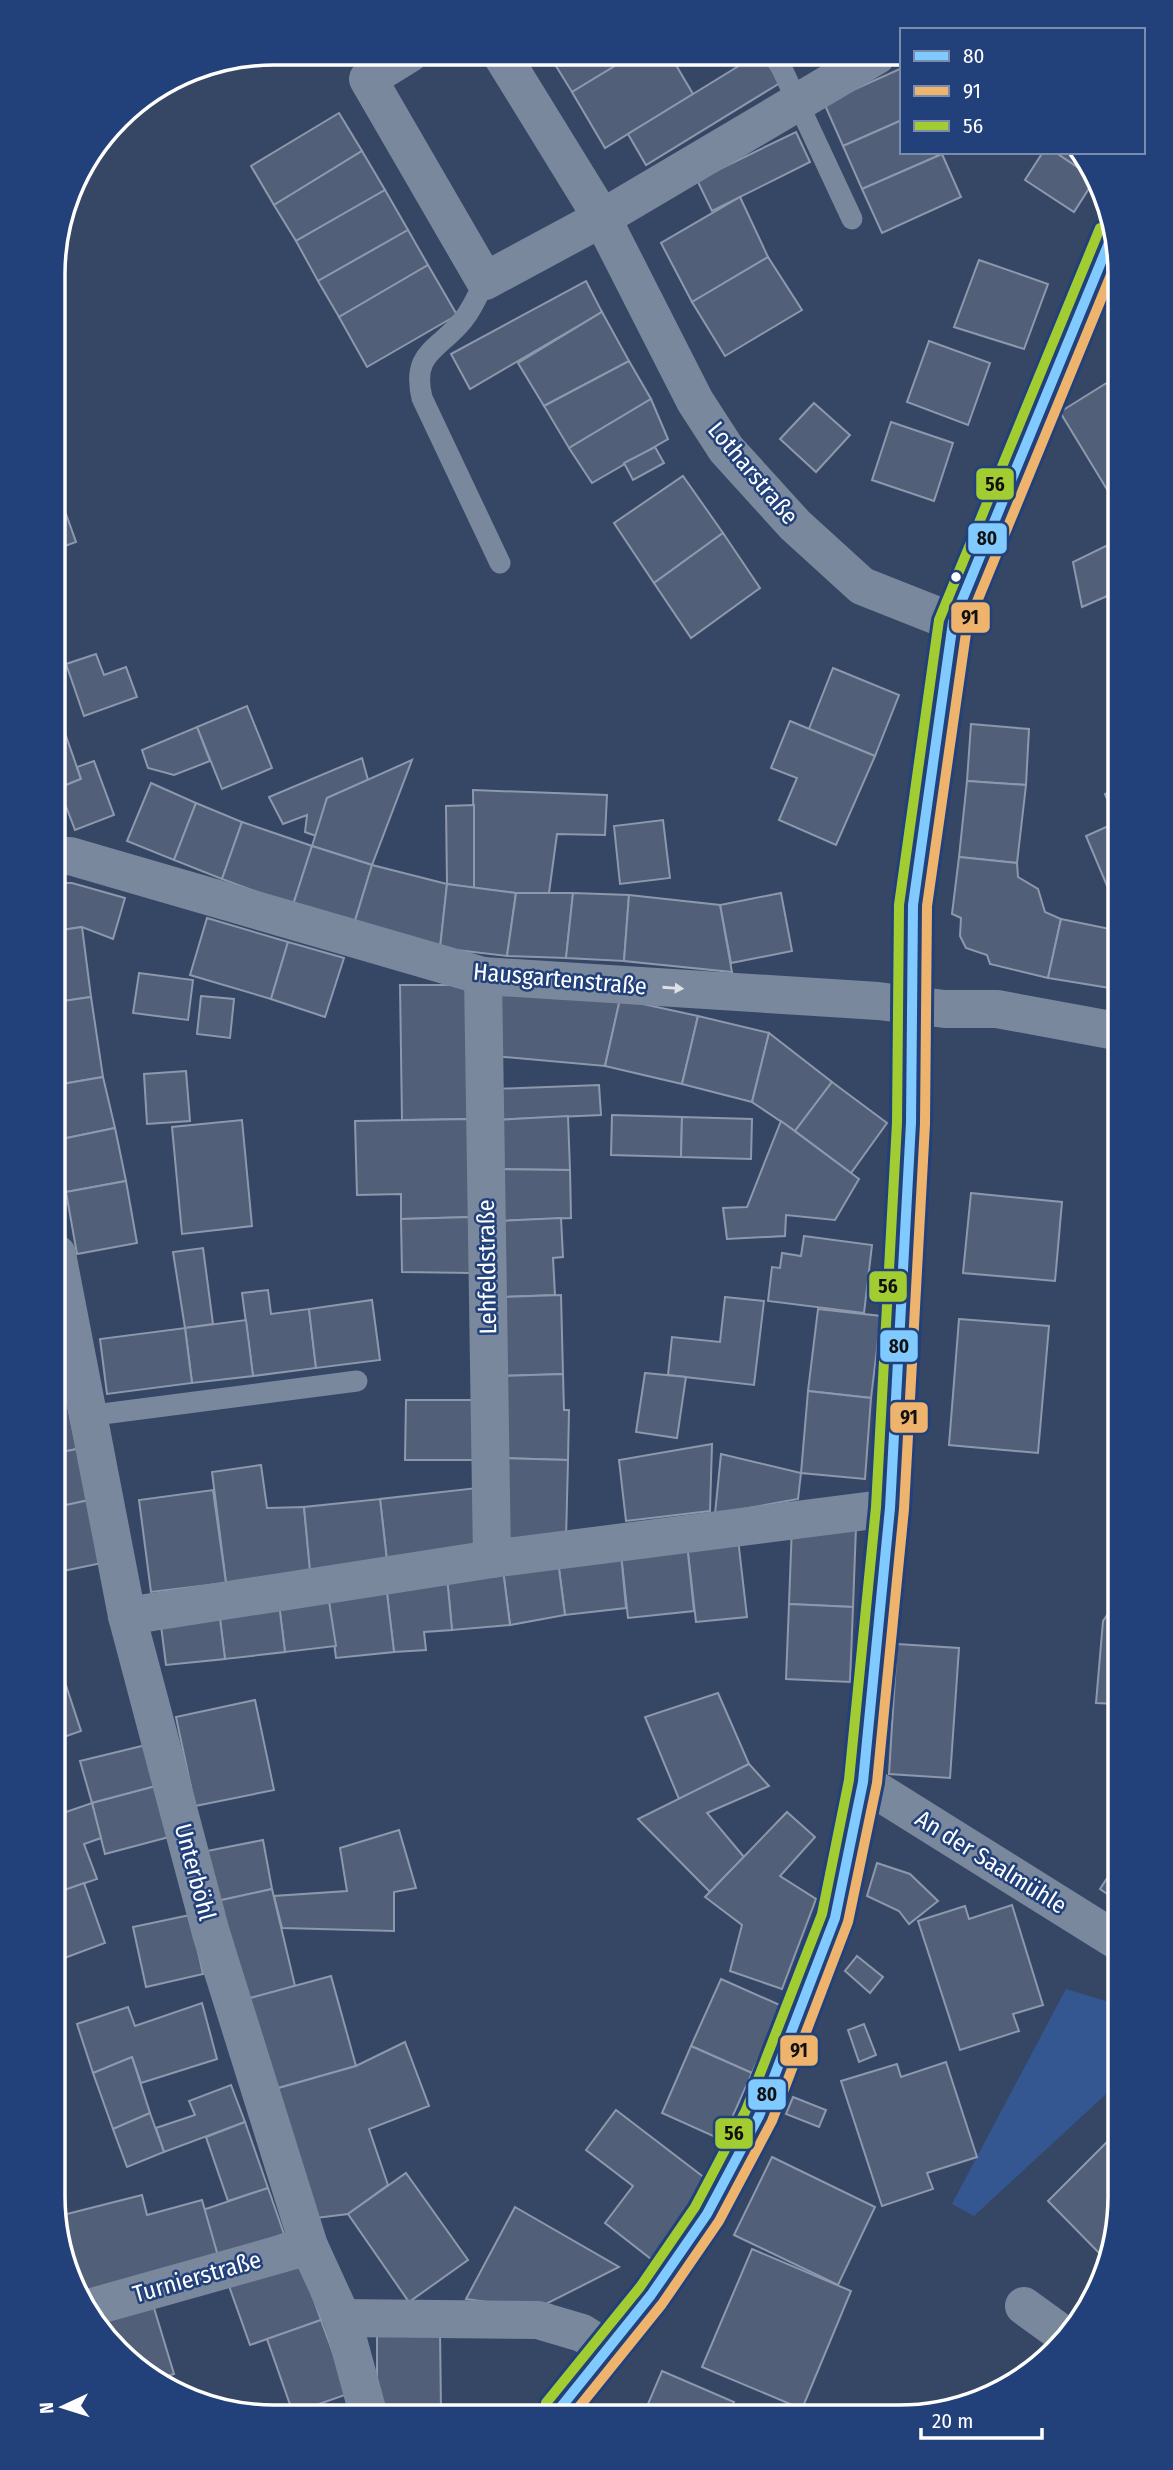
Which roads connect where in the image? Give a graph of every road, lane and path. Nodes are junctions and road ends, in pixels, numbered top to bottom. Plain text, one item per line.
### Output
1 (391, 65) edge
2 (508, 65) edge
3 (780, 65) edge
4 (861, 65) edge
5 (797, 103) junction
6 (602, 218) junction
7 (852, 219) dead end
8 (1106, 249) edge
9 (485, 281) junction
10 (500, 563) dead end
11 (953, 622) junction
12 (65, 857) edge
13 (483, 976) junction
14 (913, 1005) junction
15 (1108, 1030) edge
16 (65, 1297) edge
17 (356, 1381) dead end
18 (87, 1416) junction
19 (890, 1508) junction
20 (492, 1559) junction
21 (127, 1616) junction
22 (863, 1782) junction
23 (1108, 1935) edge
24 (309, 2246) junction
25 (96, 2306) edge
26 (1024, 2306) dead end
27 (342, 2318) junction
28 (1059, 2331) edge
29 (609, 2350) junction
30 (366, 2405) edge
31 (563, 2405) edge

1 - 9 street
2 - 6 street, Lotharstraße
3 - 5 lane
4 - 5 street
5 - 6 street
5 - 7 lane
6 - 9 street
6 - 11 street, Lotharstraße
8 - 11 main road
9 - 10 lane
11 - 14 main road
12 - 13 street, Hausgartenstraße
13 -> 14 street, Hausgartenstraße
13 - 20 street, Lehfeldstraße
14 - 15 street, Hausgartenstraße
14 - 19 main road
16 - 18 street, Unterböhl
17 - 18 lane
18 - 21 street, Unterböhl
19 - 20 street
19 - 22 main road
20 - 21 street
21 - 24 street, Unterböhl
22 - 23 street, An der Saalmühle
22 - 29 main road
24 - 25 street, Turnierstraße
24 - 27 street, Unterböhl
26 - 28 street
27 - 29 street
27 - 30 street, Unterböhl
29 - 31 main road

